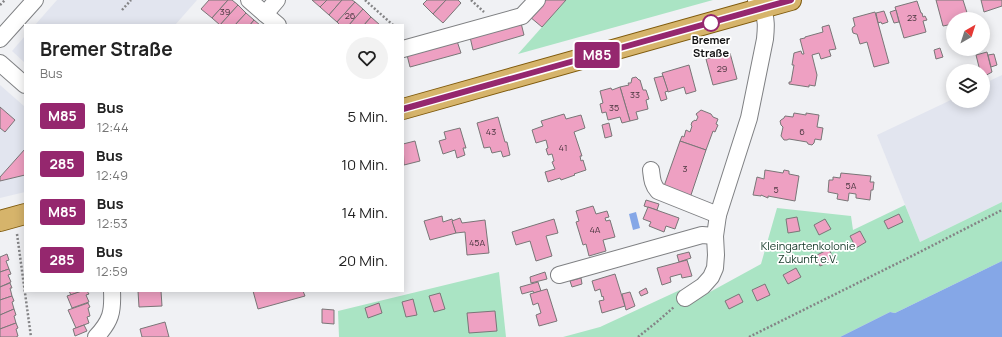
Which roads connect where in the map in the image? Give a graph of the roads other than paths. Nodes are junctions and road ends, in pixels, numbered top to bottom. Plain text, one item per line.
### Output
1 (35, 0) edge
2 (249, 0) edge
3 (277, 0) edge
4 (537, 0) edge
5 (791, 0) edge
6 (759, 4) edge
7 (265, 14) junction
8 (277, 24) edge
9 (0, 39) edge
10 (404, 49) edge
11 (0, 63) edge
12 (24, 85) edge
13 (404, 109) edge
14 (651, 170) dead end
15 (718, 215) junction
16 (715, 236) junction
17 (559, 275) dead end
18 (112, 292) edge
19 (685, 298) road end
20 (96, 337) edge

1 - 9 street
2 - 7 street
3 - 7 street
4 - 10 street
5 - 6 main road
6 - 13 main road
6 - 15 street
7 - 8 street
11 - 12 street
14 - 15 street
15 - 16 street
16 - 17 street
16 - 19 street
18 - 20 street

